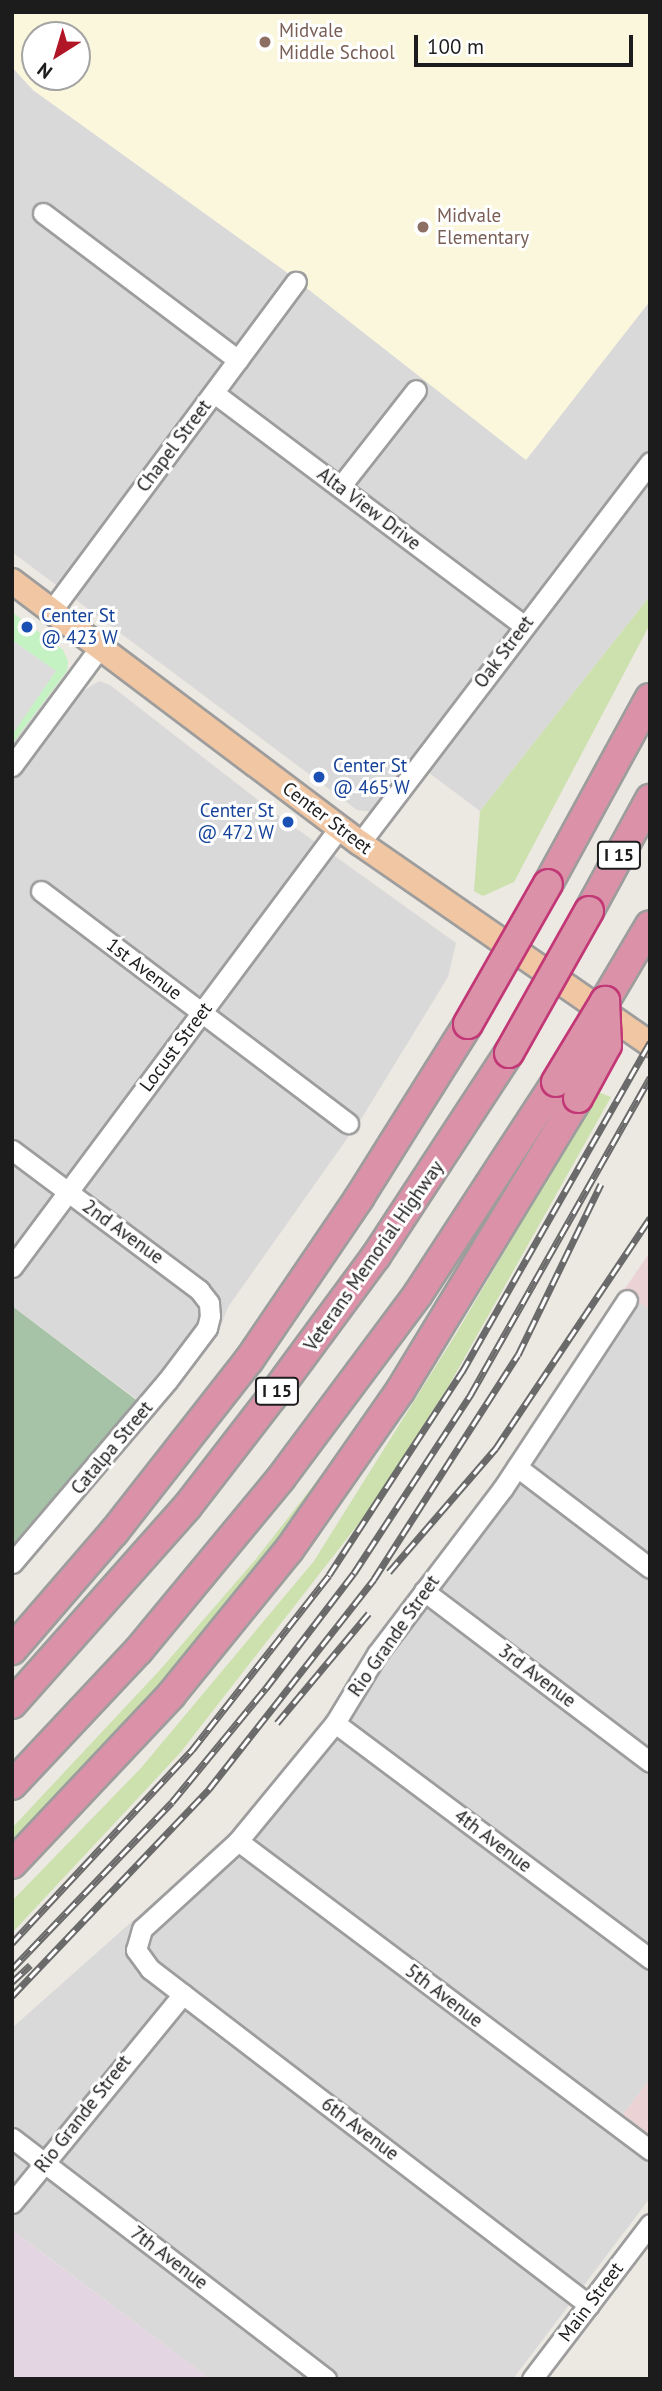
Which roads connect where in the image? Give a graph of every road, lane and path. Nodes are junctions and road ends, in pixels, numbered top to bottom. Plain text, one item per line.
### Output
1 (43, 213) dead end
2 (296, 282) dead end
3 (238, 360) junction
4 (416, 390) dead end
5 (214, 393) junction
6 (650, 462) edge
7 (340, 487) junction
8 (12, 580) edge
9 (52, 610) junction
10 (524, 626) junction
11 (100, 647) junction
12 (650, 698) edge
13 (12, 766) edge
14 (650, 799) edge
15 (339, 828) junction
16 (360, 843) junction
17 (41, 891) dead end
18 (644, 934) edge
19 (202, 1013) junction
20 (650, 1044) edge
21 (567, 1090) junction
22 (348, 1123) dead end
23 (12, 1150) edge
24 (68, 1192) junction
25 (12, 1267) edge
26 (627, 1300) dead end
27 (207, 1328) joint
28 (517, 1467) junction
29 (647, 1561) edge
30 (12, 1563) edge
31 (424, 1591) junction
32 (12, 1650) edge
33 (172, 1695) junction
34 (12, 1704) edge
35 (335, 1723) junction
36 (650, 1762) edge
37 (12, 1785) edge
38 (238, 1841) junction
39 (12, 1864) edge
40 (12, 1881) edge
41 (136, 1950) joint
42 (650, 1959) edge
43 (183, 1994) junction
44 (12, 2138) edge
45 (650, 2150) edge
46 (45, 2163) junction
47 (12, 2203) edge
48 (650, 2224) edge
49 (589, 2305) junction
50 (326, 2379) edge
51 (533, 2379) edge

1 - 3 street
2 - 3 street, Chapel Street
3 - 5 street, Chapel Street
4 - 7 street
5 - 7 street, Alta View Drive
5 - 9 street, Chapel Street
6 - 10 street, Oak Street
7 - 10 street, Alta View Drive
8 - 9 main road, Center Street
9 - 11 main road, Center Street
10 - 16 street, Oak Street
11 - 13 street
11 - 15 main road, Center Street
12 - 32 highway, bridge
14 - 34 highway, Veterans Memorial Highway / I 15, bridge
15 - 16 main road, Center Street
15 - 19 street, Locust Street
16 - 20 main road, Center Street
17 - 19 street, 1st Avenue
18 - 21 highway, bridge
19 - 22 street, 1st Avenue
19 - 24 street, Locust Street
21 - 33 highway
21 - 37 highway
23 - 24 street, 2nd Avenue
24 - 25 street, Locust Street
24 - 27 street, 2nd Avenue
26 - 28 street, Rio Grande Street
27 - 30 street, Catalpa Street
28 - 29 street
28 - 31 street, Rio Grande Street
31 - 35 street, Rio Grande Street
31 - 36 street, 3rd Avenue
33 - 39 highway
33 - 40 highway
35 - 38 street, Rio Grande Street
35 - 42 street, 4th Avenue
38 - 41 street, Rio Grande Street
38 - 45 street, 5th Avenue
41 - 43 street, 6th Avenue
43 - 46 street, Rio Grande Street
43 - 49 street, 6th Avenue
44 - 46 street, 7th Avenue
46 - 47 street, Rio Grande Street
46 - 50 street, 7th Avenue
48 - 49 street, Main Street
49 - 51 street, Main Street

